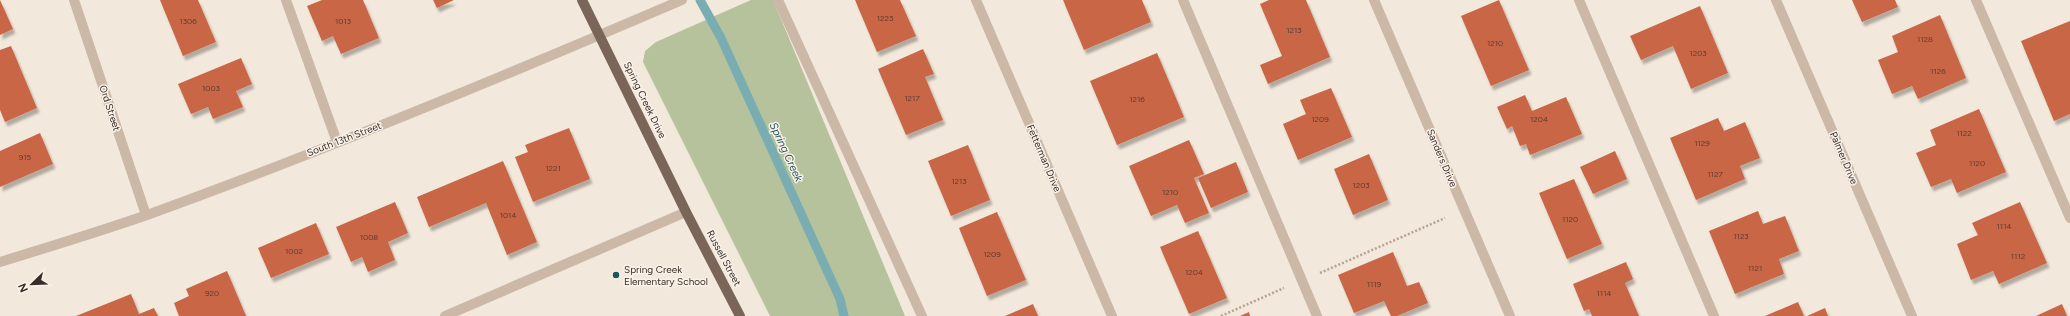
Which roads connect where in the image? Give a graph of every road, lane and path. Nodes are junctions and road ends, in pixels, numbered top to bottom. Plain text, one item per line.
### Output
1 (74, 0) edge
2 (286, 0) edge
3 (582, 0) edge
4 (682, 0) edge
5 (778, 0) edge
6 (976, 0) edge
7 (1183, 0) edge
8 (1374, 0) edge
9 (1579, 0) edge
10 (1776, 0) edge
11 (1976, 0) edge
12 (600, 35) junction
13 (337, 142) junction
14 (1464, 209) junction
15 (686, 212) junction
16 (146, 215) junction
17 (2070, 218) edge
18 (0, 262) edge
19 (1302, 280) junction
20 (445, 316) edge
21 (740, 316) edge
22 (922, 316) edge
23 (1112, 316) edge
24 (1221, 316) edge
25 (1317, 316) edge
26 (1510, 316) edge
27 (1714, 316) edge
28 (1912, 316) edge

1 - 16 street, Ord Street
2 - 13 street
3 - 12 main road, Spring Creek Drive
4 - 12 street, South 13th Street
5 - 22 street
6 - 23 street, Fetterman Drive
7 - 19 street
8 - 14 street, Sanders Drive
9 - 27 street
10 - 28 street, Palmer Drive
11 - 17 street
12 - 13 street, South 13th Street
12 - 15 main road, Spring Creek Drive
13 - 16 street, South 13th Street
14 - 19 path
14 - 26 street, Sanders Drive
15 - 20 street
15 - 21 main road, Russell Street
16 - 18 street, South 13th Street
19 - 24 path
19 - 25 street

